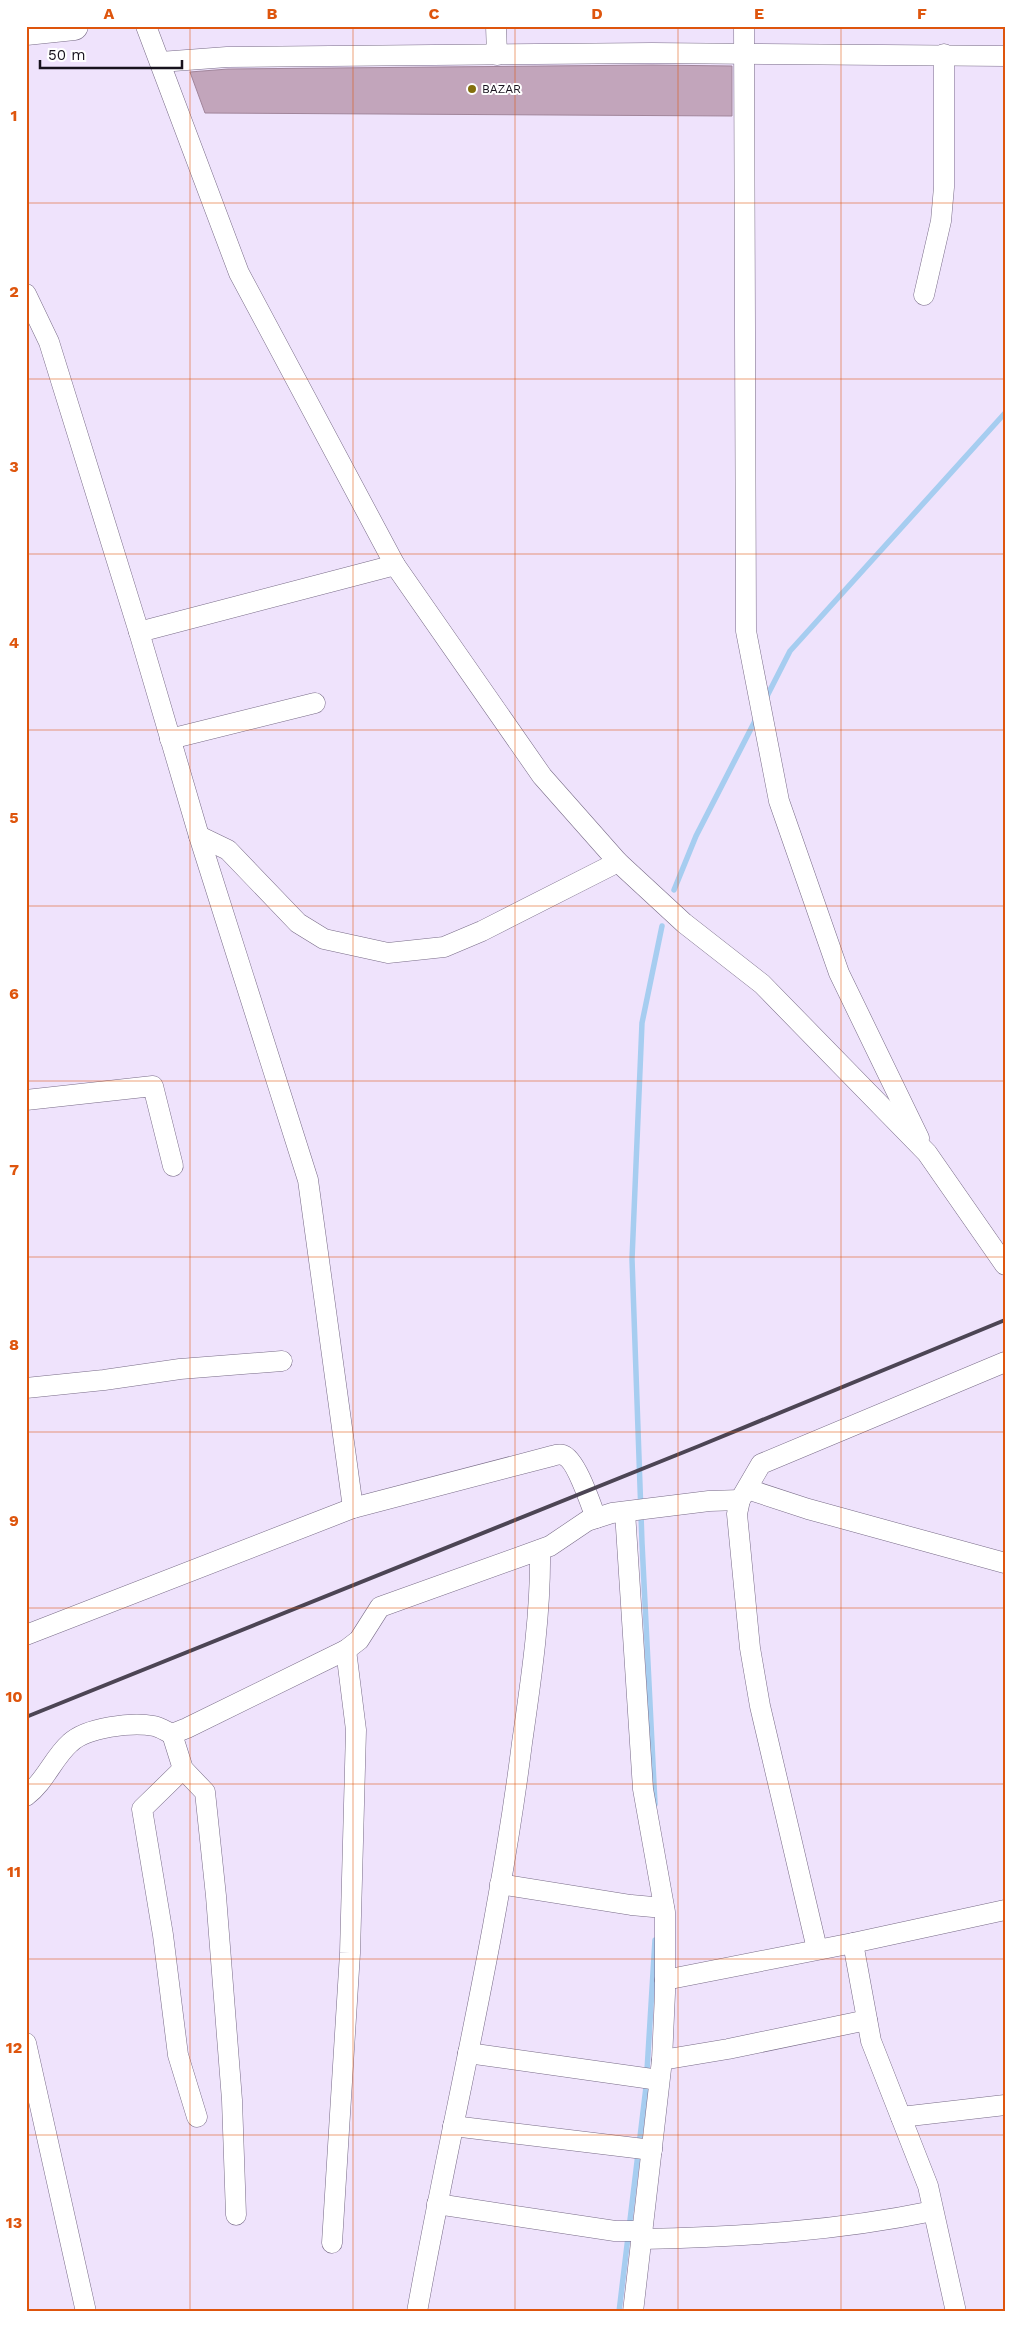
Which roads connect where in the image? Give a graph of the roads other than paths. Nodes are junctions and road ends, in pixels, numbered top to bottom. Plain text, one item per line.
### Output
1 (74, 26) edge
2 (146, 26) edge
3 (496, 26) edge
4 (744, 26) edge
5 (26, 31) edge
6 (744, 53) junction
7 (497, 54) junction
8 (944, 54) junction
9 (1005, 56) edge
10 (160, 62) junction
11 (26, 294) edge
12 (924, 295) dead end
13 (395, 566) junction
14 (139, 632) junction
15 (315, 702) dead end
16 (170, 739) junction
17 (199, 836) junction
18 (618, 862) junction
19 (26, 1100) edge
20 (927, 1153) junction
21 (173, 1166) dead end
22 (1005, 1265) edge
23 (282, 1361) dead end
24 (1005, 1362) edge
25 (26, 1388) edge
26 (743, 1494) junction
27 (353, 1508) junction
28 (625, 1512) junction
29 (596, 1518) junction
30 (540, 1550) junction
31 (1005, 1563) edge
32 (26, 1635) edge
33 (346, 1650) junction
34 (172, 1734) junction
35 (183, 1768) junction
36 (26, 1796) edge
37 (500, 1884) junction
38 (664, 1908) junction
39 (1005, 1910) edge
40 (853, 1943) junction
41 (817, 1949) junction
42 (666, 1980) junction
43 (867, 2020) junction
44 (26, 2043) edge
45 (468, 2053) junction
46 (662, 2060) junction
47 (659, 2080) junction
48 (1005, 2105) edge
49 (901, 2117) junction
50 (197, 2118) dead end
51 (453, 2126) junction
52 (652, 2150) junction
53 (436, 2204) junction
54 (933, 2211) junction
55 (236, 2215) dead end
56 (642, 2235) junction
57 (332, 2243) dead end
58 (86, 2312) edge
59 (418, 2312) edge
60 (633, 2312) edge
61 (956, 2312) edge

1 - 5 highway
2 - 10 street
3 - 7 street
4 - 6 street
6 - 7 street
6 - 8 street
6 - 20 street
7 - 10 street
8 - 9 street
8 - 12 street
10 - 13 street
11 - 14 street
13 - 14 street
13 - 18 street
14 - 16 street
15 - 16 street
16 - 17 street
17 - 18 street
17 - 27 street
18 - 20 street
19 - 21 street
20 - 22 street
23 - 25 street
24 - 26 street
26 - 28 street
26 - 31 street
26 - 41 street
27 - 29 street
27 - 32 street
28 - 29 street
28 - 38 street
29 - 30 street
30 - 33 street
30 - 37 street
33 - 34 street
33 - 57 street
34 - 35 street
34 - 36 street
35 - 50 street
35 - 55 street
37 - 38 street
37 - 45 street
38 - 42 street
39 - 40 street
40 - 41 street
40 - 43 street
41 - 42 street
42 - 46 street
43 - 46 street
43 - 49 street
44 - 58 street
45 - 47 street
45 - 51 street
46 - 47 street
47 - 52 street
48 - 49 street
49 - 54 street
51 - 52 street
51 - 53 street
52 - 56 street
53 - 56 street
53 - 59 street
54 - 56 street
54 - 61 street
56 - 60 street

